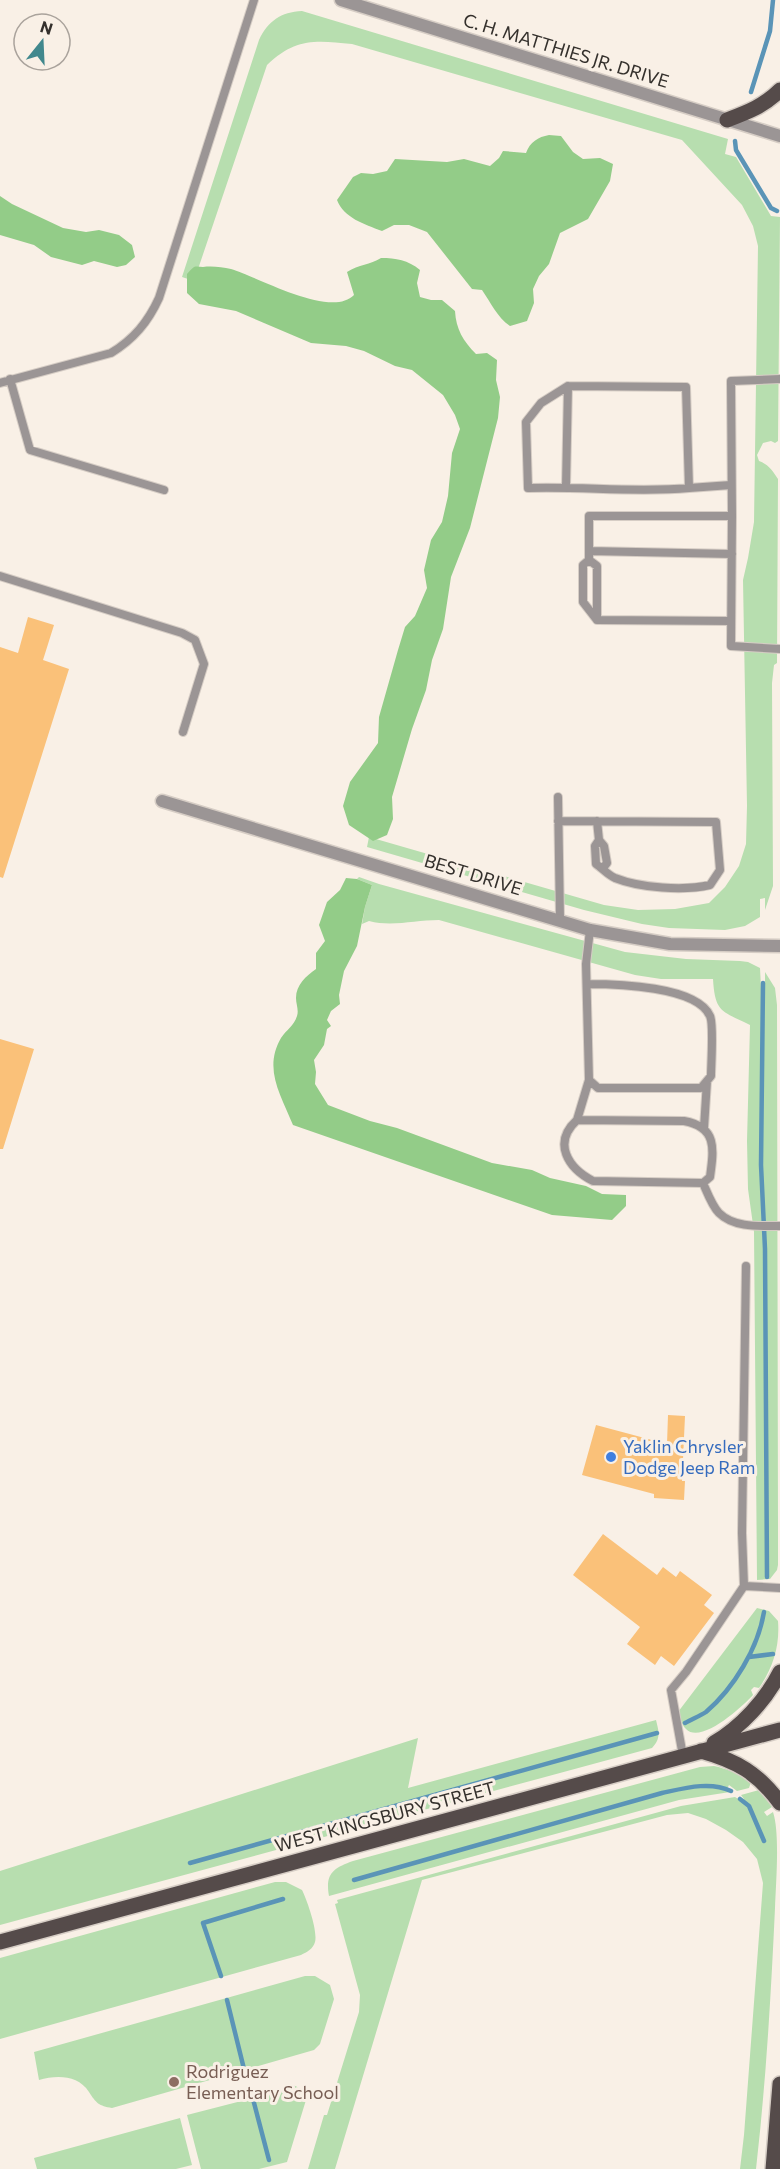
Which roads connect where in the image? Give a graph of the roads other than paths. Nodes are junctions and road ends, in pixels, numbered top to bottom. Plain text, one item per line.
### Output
1 (254, 0) edge
2 (341, 0) edge
3 (780, 90) edge
4 (727, 120) junction
5 (780, 136) edge
6 (0, 378) edge
7 (10, 379) junction
8 (780, 379) edge
9 (0, 383) edge
10 (567, 386) junction
11 (731, 485) junction
12 (566, 487) junction
13 (689, 488) junction
14 (164, 490) dead end
15 (732, 516) junction
16 (589, 551) junction
17 (732, 554) junction
18 (589, 560) junction
19 (0, 576) edge
20 (597, 620) junction
21 (731, 621) junction
22 (780, 649) edge
23 (183, 732) dead end
24 (558, 797) dead end
25 (162, 801) dead end
26 (558, 821) junction
27 (597, 821) junction
28 (560, 920) junction
29 (590, 930) junction
30 (780, 946) edge
31 (587, 984) junction
32 (589, 1080) junction
33 (707, 1081) junction
34 (577, 1120) junction
35 (704, 1128) junction
36 (703, 1183) junction
37 (780, 1226) edge
38 (746, 1266) dead end
39 (744, 1586) junction
40 (780, 1588) edge
41 (780, 1672) edge
42 (780, 1730) edge
43 (701, 1751) junction
44 (683, 1756) junction
45 (780, 1803) edge
46 (0, 1942) edge
47 (780, 2084) edge
48 (773, 2169) edge

1 - 7 lane
2 - 4 street, C. H. MATTHIES JR. DRIVE
3 - 4 main road
4 - 5 street, C. H. MATTHIES JR. DRIVE
6 - 7 lane
7 - 9 lane
7 - 14 lane
8 - 11 lane
10 - 12 lane
10 - 12 lane
10 - 13 lane
11 - 13 lane
11 - 15 lane
12 - 13 lane
15 - 16 lane
15 - 17 lane
16 - 17 lane
16 - 18 lane
17 - 21 lane
18 - 20 lane
18 - 20 lane
19 - 23 lane
20 - 21 lane
21 - 22 lane
24 - 26 lane
25 - 28 street, BEST DRIVE
26 - 27 lane
26 - 28 lane
27 - 27 lane
28 - 29 street, BEST DRIVE
29 - 30 street, BEST DRIVE
29 - 31 lane
31 - 32 lane
31 - 33 lane
32 - 33 lane
32 - 34 lane
33 - 35 lane
34 - 35 lane
34 - 36 lane
35 - 36 lane
36 - 37 lane
38 - 39 lane
39 - 40 lane
39 - 44 lane
41 - 43 main road
42 - 43 main road, WEST KINGSBURY STREET
43 - 44 main road, WEST KINGSBURY STREET
43 - 45 main road
44 - 46 main road, WEST KINGSBURY STREET
47 - 48 main road

